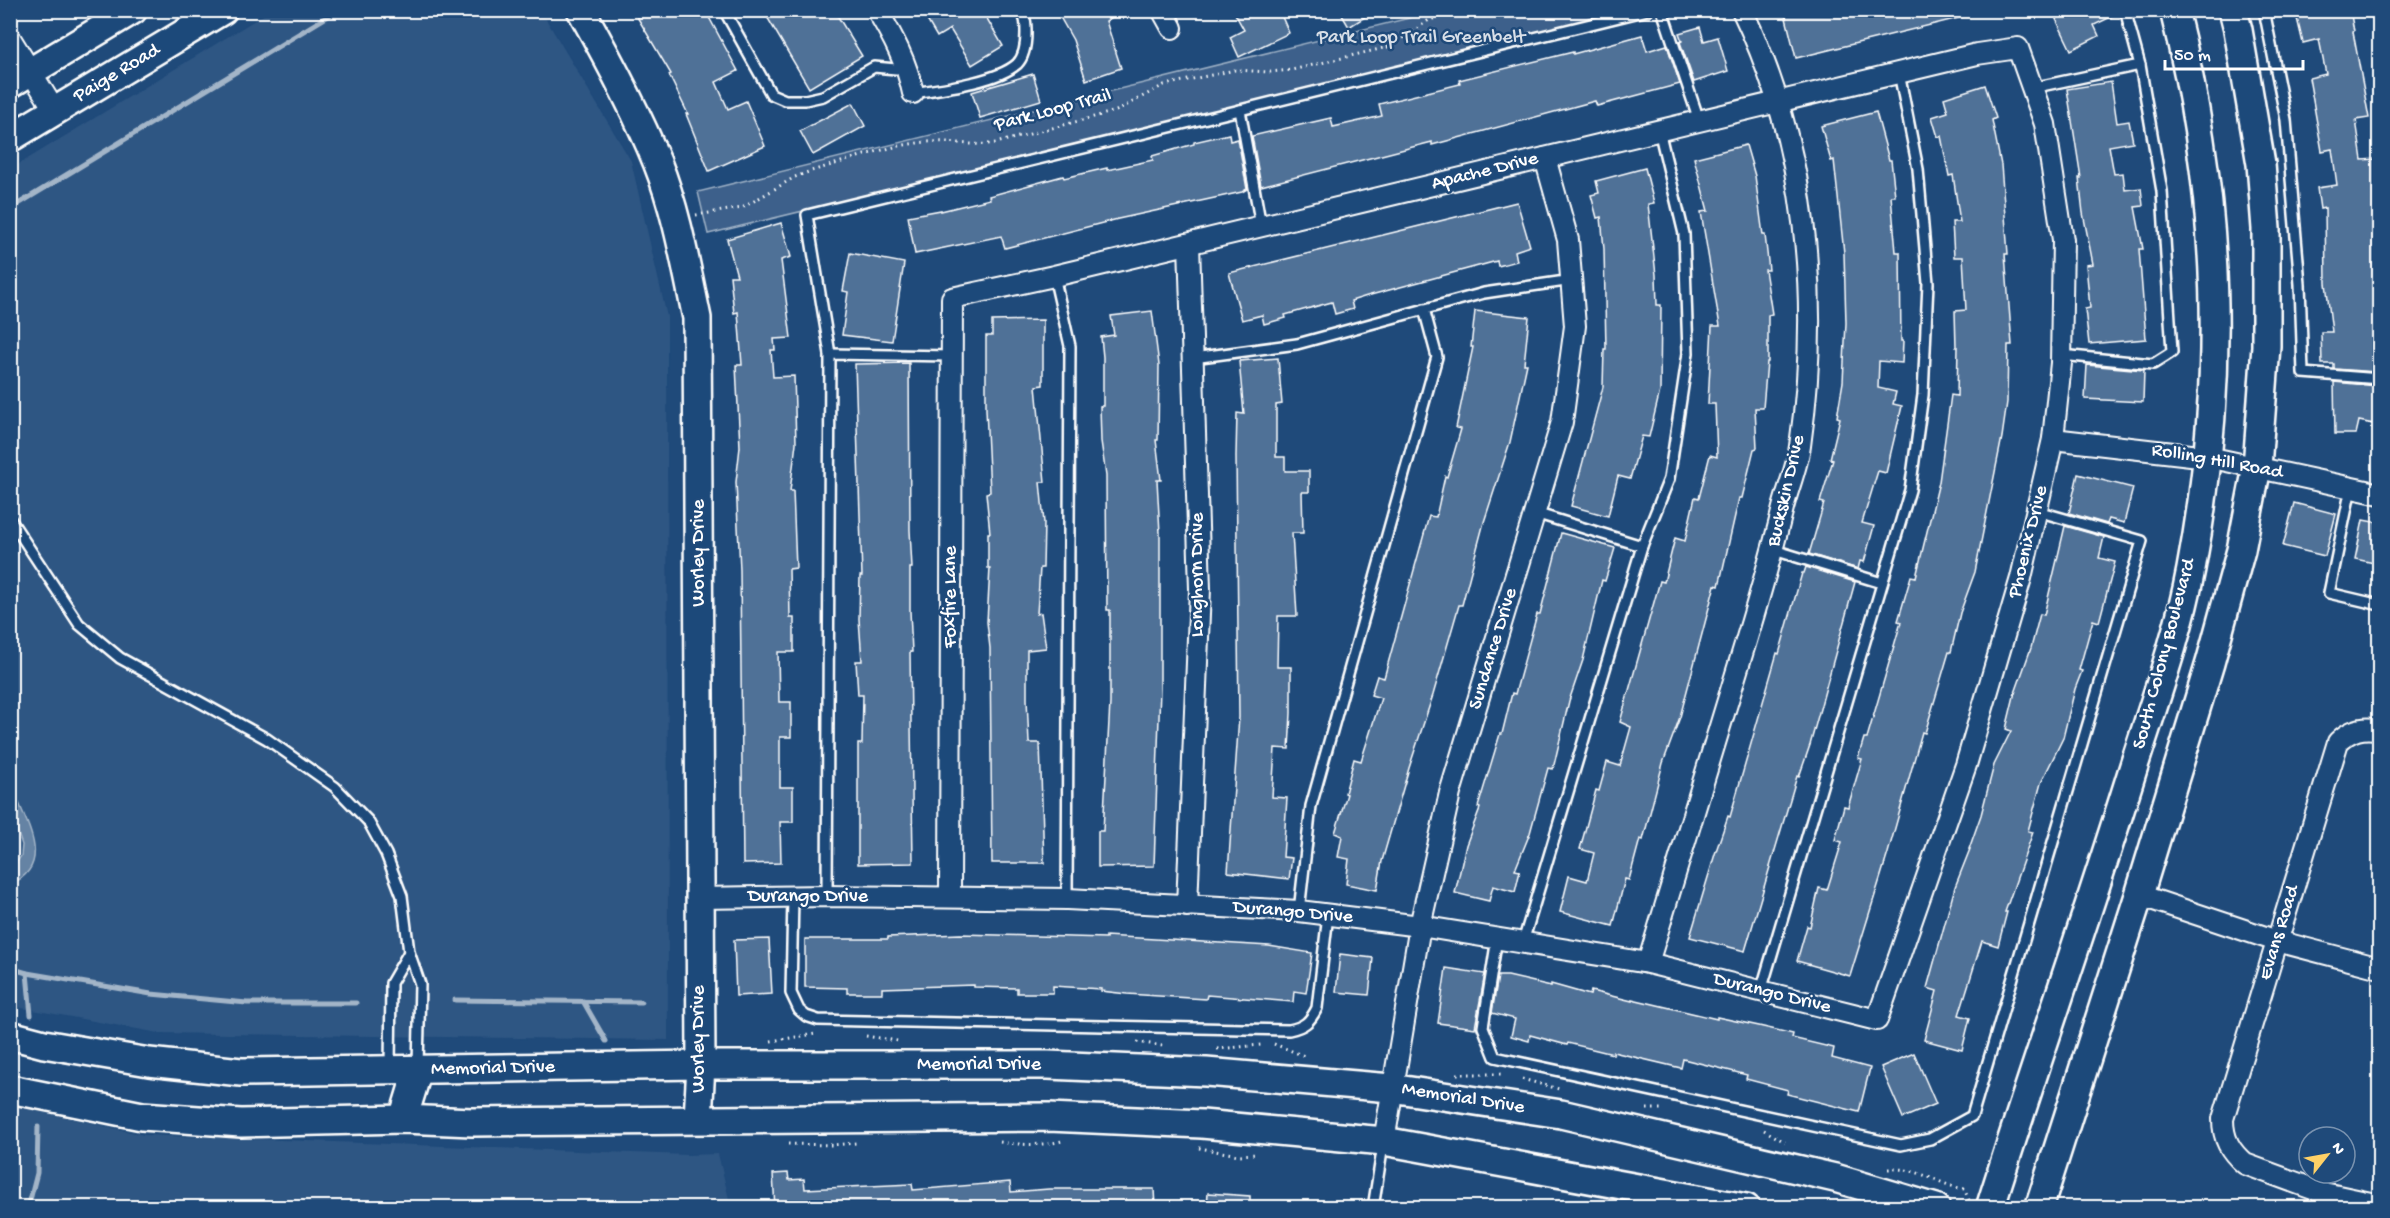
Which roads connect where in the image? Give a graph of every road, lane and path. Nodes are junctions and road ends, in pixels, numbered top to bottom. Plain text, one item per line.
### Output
1 (133, 10) edge
2 (222, 10) edge
3 (581, 10) edge
4 (724, 10) edge
5 (877, 10) edge
6 (1022, 10) edge
7 (1162, 10) edge
8 (1469, 10) edge
9 (1648, 10) edge
10 (1662, 10) edge
11 (1742, 10) edge
12 (2125, 10) edge
13 (2174, 10) edge
14 (2233, 10) edge
15 (2264, 10) edge
16 (1172, 28) dead end
17 (10, 38) edge
18 (2019, 48) joint
19 (2140, 65) junction
20 (909, 70) junction
21 (1899, 73) junction
22 (20, 78) edge
23 (2032, 88) junction
24 (913, 93) joint
25 (1777, 102) junction
26 (1240, 110) junction
27 (55, 111) junction
28 (1699, 120) junction
29 (1659, 130) junction
30 (10, 138) edge
31 (1545, 158) junction
32 (676, 222) junction
33 (1261, 226) junction
34 (1189, 244) junction
35 (1054, 276) junction
36 (1572, 280) junction
37 (952, 298) joint
38 (1424, 309) junction
39 (830, 354) junction
40 (2061, 354) junction
41 (952, 356) junction
42 (1193, 358) junction
43 (2379, 379) edge
44 (2053, 439) junction
45 (2208, 457) junction
46 (2257, 467) junction
47 (2351, 488) junction
48 (2379, 494) edge
49 (2037, 511) junction
50 (1535, 513) junction
51 (10, 519) edge
52 (1642, 546) junction
53 (1774, 550) junction
54 (1882, 583) junction
55 (2379, 605) edge
56 (2379, 730) edge
57 (2139, 895) junction
58 (827, 896) junction
59 (794, 897) junction
60 (950, 897) junction
61 (699, 898) junction
62 (1067, 899) junction
63 (1187, 906) junction
64 (1299, 911) junction
65 (1328, 915) junction
66 (1420, 926) junction
67 (1497, 938) junction
68 (2277, 941) junction
69 (1523, 942) junction
70 (409, 952) junction
71 (1648, 963) junction
72 (2379, 968) edge
73 (1761, 991) junction
74 (1877, 1020) joint
75 (10, 1035) edge
76 (701, 1065) junction
77 (390, 1070) junction
78 (418, 1070) junction
79 (1391, 1088) junction
80 (10, 1089) edge
81 (403, 1119) junction
82 (698, 1119) junction
83 (990, 1140) dead end
84 (1064, 1141) dead end
85 (1384, 1141) junction
86 (781, 1142) dead end
87 (860, 1143) dead end
88 (1193, 1147) dead end
89 (1261, 1154) dead end
90 (1716, 1204) edge
91 (2379, 1205) edge
92 (1373, 1208) edge
93 (1746, 1208) edge
94 (1936, 1208) edge
95 (1990, 1208) edge
96 (2039, 1208) edge

1 - 22 street
2 - 27 street, Paige Road
3 - 32 street, Worley Drive
4 - 20 lane
5 - 20 street
6 - 24 lane
7 - 16 street
8 - 32 path, Park Loop Trail
9 - 26 lane
10 - 28 lane
11 - 25 street, Buckskin Drive
12 - 19 lane
13 - 45 street, South Colony Boulevard
14 - 46 street
15 - 43 lane
17 - 22 street
18 - 21 street, Apache Drive
18 - 23 street, Phoenix Drive
19 - 23 lane
19 - 40 lane
20 - 24 street
21 - 25 street, Apache Drive
21 - 54 lane
22 - 27 street
23 - 40 street, Phoenix Drive
25 - 28 street, Apache Drive
25 - 53 street, Buckskin Drive
26 - 33 lane
26 - 39 lane
27 - 30 street, Paige Road
28 - 29 street, Apache Drive
29 - 31 street, Apache Drive
29 - 52 lane
31 - 33 street, Apache Drive
31 - 36 street, Sundance Drive
32 - 61 street, Worley Drive
33 - 34 street, Apache Drive
34 - 35 street, Apache Drive
34 - 42 street, Longhorn Drive
35 - 37 street, Apache Drive
35 - 62 lane
36 - 38 lane
36 - 50 street, Sundance Drive
37 - 41 street, Foxfire Lane
38 - 42 lane
38 - 64 lane
39 - 41 lane
39 - 58 lane
40 - 44 street, Phoenix Drive
41 - 60 street, Foxfire Lane
42 - 63 street, Longhorn Drive
44 - 45 street, Rolling Hill Road
44 - 49 street, Phoenix Drive
45 - 46 street, Rolling Hill Road
45 - 95 street, South Colony Boulevard
46 - 47 street, Rolling Hill Road
46 - 57 street
47 - 48 street, Rolling Hill Road
47 - 55 lane
49 - 67 lane
49 - 74 street, Phoenix Drive
50 - 52 lane
50 - 66 street, Sundance Drive
51 - 70 lane
52 - 69 lane
53 - 54 lane
53 - 71 street, Buckskin Drive
54 - 73 lane
56 - 68 street, Evans Road
57 - 68 street
57 - 96 street
58 - 59 street, Durango Drive
58 - 60 street, Durango Drive
59 - 61 street, Durango Drive
59 - 65 lane
60 - 62 street, Durango Drive
61 - 76 street, Worley Drive
62 - 63 street, Durango Drive
63 - 64 street, Durango Drive
64 - 65 street, Durango Drive
65 - 66 street, Durango Drive
66 - 67 street, Durango Drive
66 - 79 street, Sundance Drive
67 - 69 street, Durango Drive
68 - 72 street
68 - 91 street, Evans Road
69 - 71 street, Durango Drive
70 - 77 lane
70 - 78 lane
71 - 73 street, Durango Drive
73 - 74 street, Durango Drive
75 - 77 street, Memorial Drive
76 - 78 street, Memorial Drive
76 - 79 street, Memorial Drive
76 - 82 street, Worley Drive
77 - 78 street, Memorial Drive
77 - 81 street
78 - 81 street
79 - 85 street, Sundance Drive
79 - 94 street, Memorial Drive
80 - 81 street
81 - 82 street
82 - 85 street
83 - 84 path
85 - 90 street
85 - 92 lane
86 - 87 path
88 - 89 path
90 - 93 street

